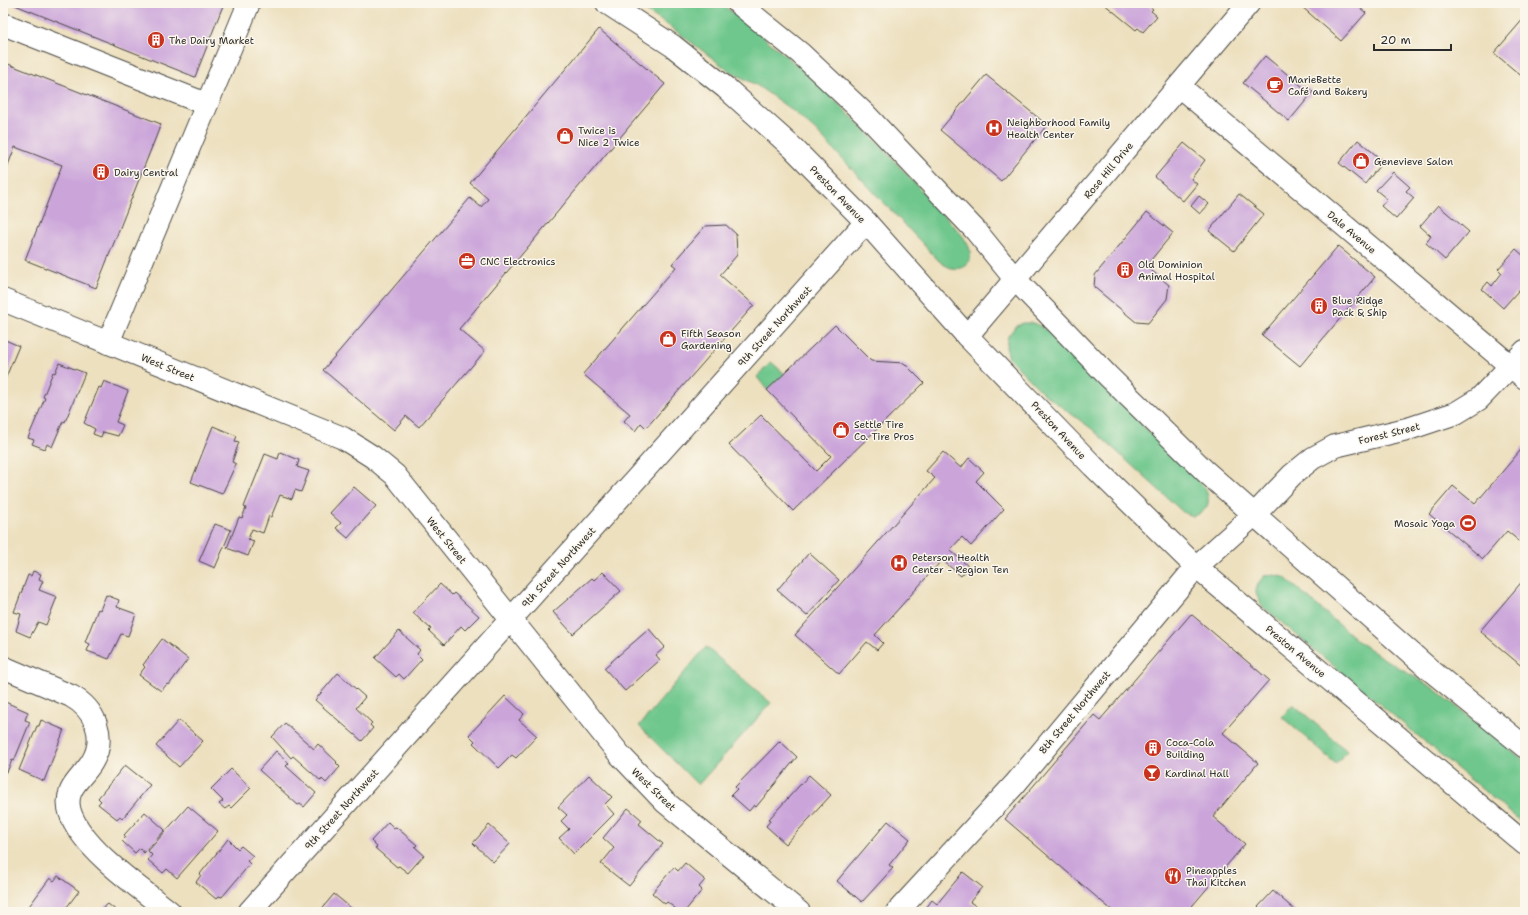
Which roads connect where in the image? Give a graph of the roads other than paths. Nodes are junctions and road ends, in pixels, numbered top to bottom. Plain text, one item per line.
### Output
1 (249, 3) edge
2 (607, 3) edge
3 (738, 3) edge
4 (1248, 3) edge
5 (3, 24) edge
6 (1178, 86) junction
7 (206, 104) junction
8 (866, 222) junction
9 (1015, 279) junction
10 (3, 300) edge
11 (967, 336) junction
12 (108, 343) junction
13 (1521, 365) edge
14 (1254, 515) junction
15 (1196, 568) junction
16 (511, 619) junction
17 (3, 668) edge
18 (1525, 747) edge
19 (1525, 844) edge
20 (170, 912) edge
21 (249, 912) edge
22 (799, 912) edge
23 (897, 912) edge

1 - 7 street
2 - 8 street, Preston Avenue
3 - 9 street
4 - 6 street, Rose Hill Drive
5 - 7 street
6 - 9 street, Rose Hill Drive
6 - 13 street, Dale Avenue
7 - 12 street
8 - 11 street, Preston Avenue
8 - 16 street, 9th Street Northwest
9 - 11 street, Rose Hill Drive
9 - 14 street
10 - 12 street, West Street
11 - 15 street, Preston Avenue
12 - 16 street, West Street
13 - 14 street, Forest Street
14 - 15 street, 8th Street Northwest
14 - 18 street
15 - 19 street, Preston Avenue
15 - 23 street, 8th Street Northwest
16 - 21 street, 9th Street Northwest
16 - 22 street, West Street
17 - 20 street

